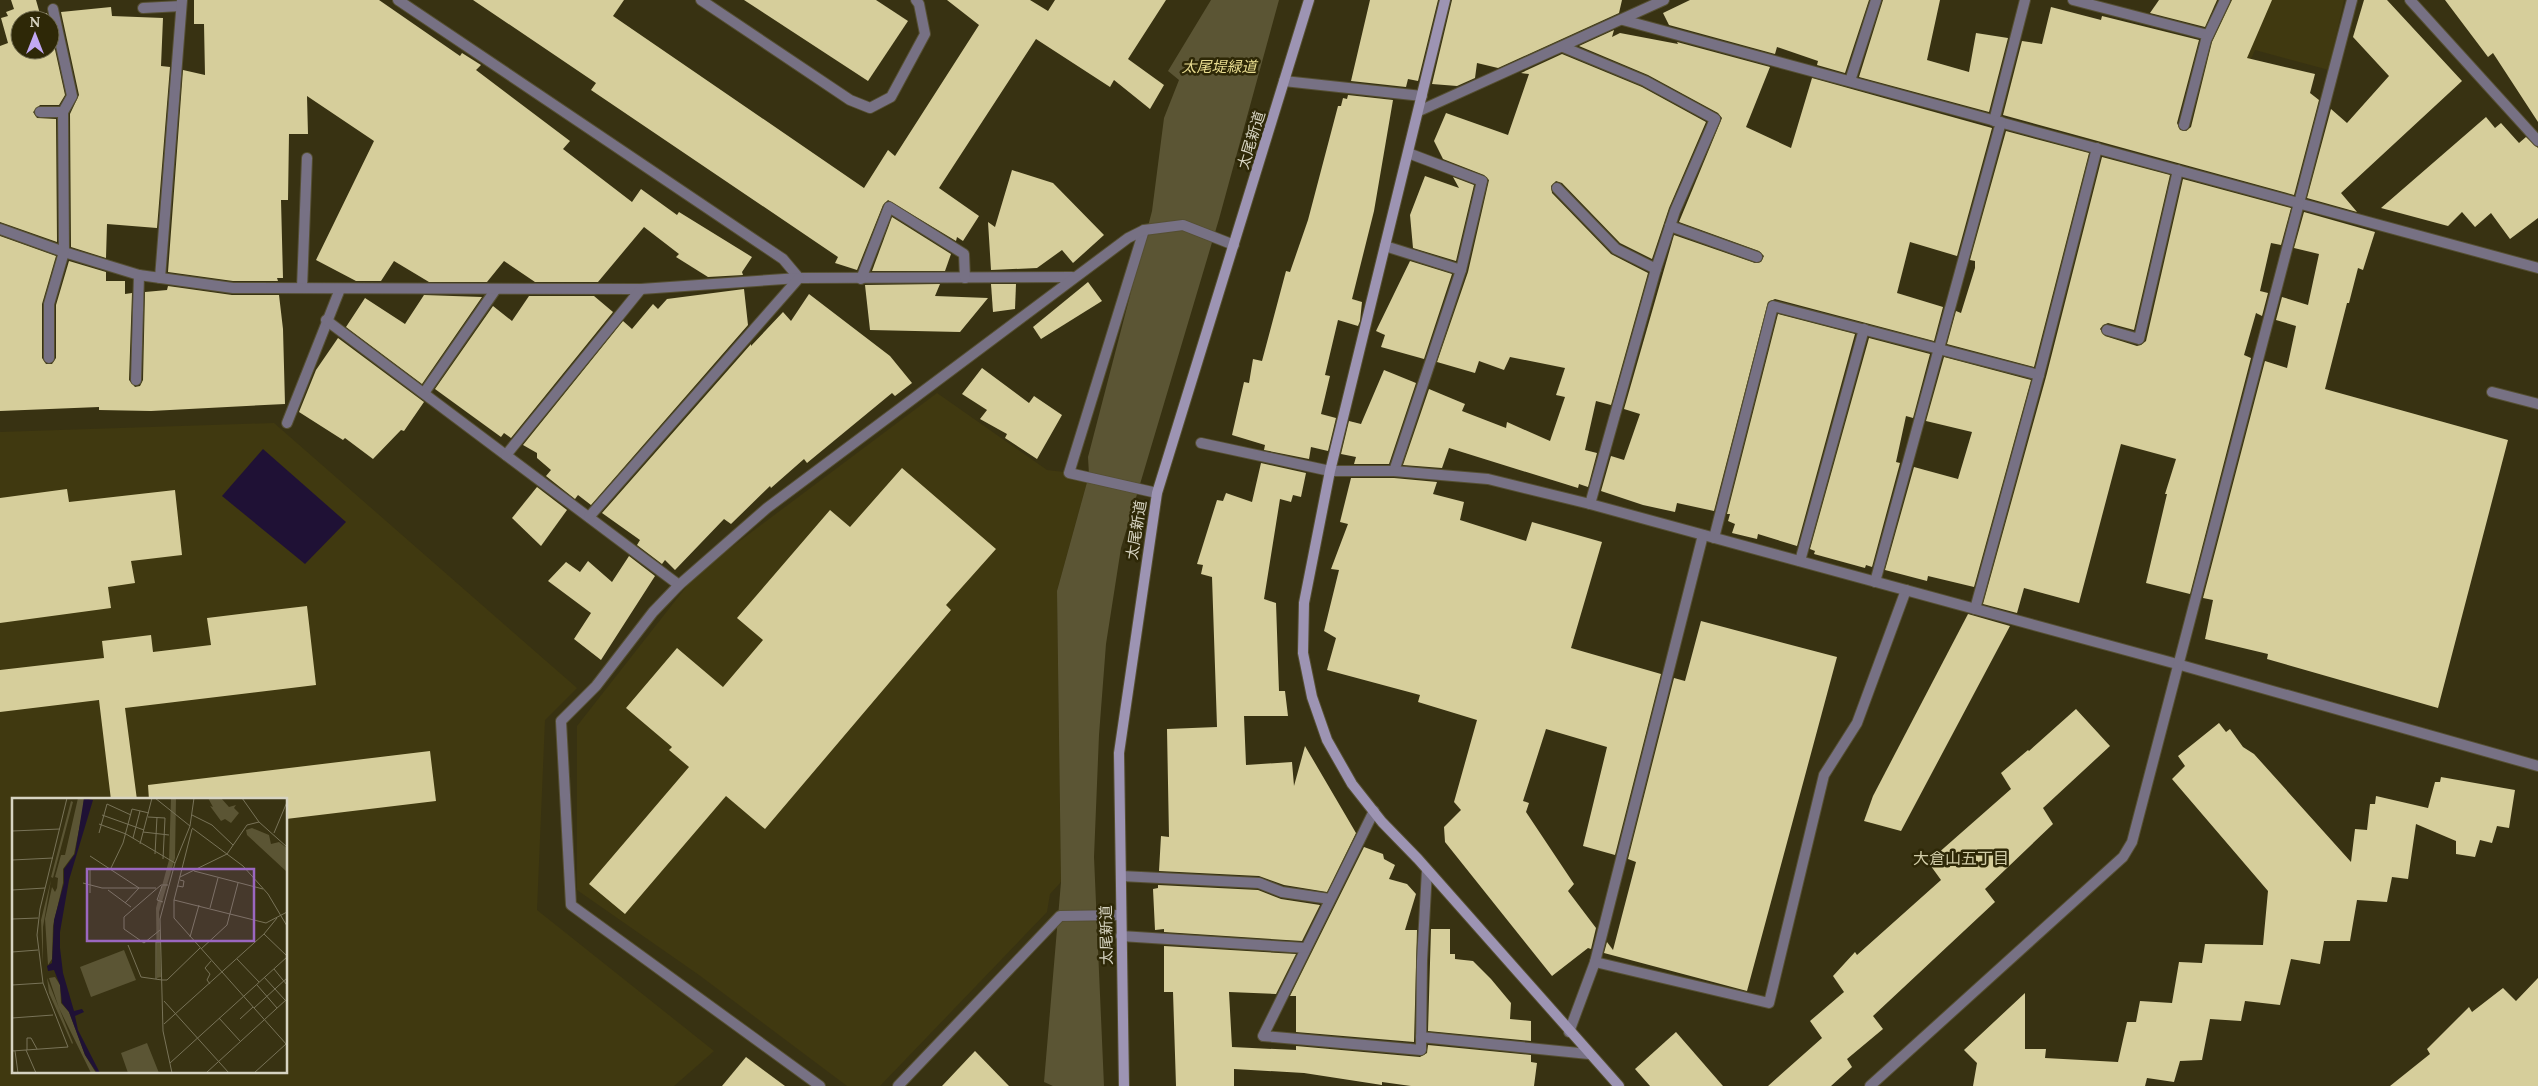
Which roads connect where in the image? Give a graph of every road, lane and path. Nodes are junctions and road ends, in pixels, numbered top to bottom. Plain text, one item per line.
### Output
1 (398, 0) edge
2 (701, 0) edge
3 (916, 0) edge
4 (1309, 0) edge
5 (1445, 0) edge
6 (1664, 0) edge
7 (1876, 0) edge
8 (2024, 0) edge
9 (2073, 0) edge
10 (2225, 0) edge
11 (2352, 0) edge
12 (2411, 0) edge
13 (182, 3) edge
14 (143, 8) dead end
15 (1623, 20) junction
16 (2208, 35) junction
17 (60, 42) edge
18 (1563, 47) junction
19 (1284, 81) junction
20 (1850, 81) junction
21 (1422, 96) junction
22 (1418, 111) junction
23 (40, 112) dead end
24 (63, 112) junction
25 (1998, 121) junction
26 (2184, 125) dead end
27 (2538, 141) edge
28 (2097, 148) junction
29 (1408, 153) junction
30 (307, 158) dead end
31 (2178, 170) junction
32 (1557, 188) dead end
33 (2299, 203) junction
34 (1670, 226) junction
35 (0, 229) edge
36 (1144, 230) junction
37 (1234, 246) junction
38 (1385, 246) junction
39 (64, 252) junction
40 (1757, 256) dead end
41 (2538, 268) edge
42 (1656, 269) junction
43 (1461, 270) junction
44 (139, 275) junction
45 (1072, 277) junction
46 (160, 278) junction
47 (799, 278) junction
48 (965, 278) junction
49 (861, 279) junction
50 (302, 288) junction
51 (340, 289) junction
52 (496, 289) junction
53 (641, 289) junction
54 (326, 320) junction
55 (1864, 329) junction
56 (2107, 330) dead end
57 (1939, 349) junction
58 (49, 358) dead end
59 (2039, 374) junction
60 (136, 380) dead end
61 (2492, 392) dead end
62 (424, 394) junction
63 (2538, 404) edge
64 (287, 423) dead end
65 (1202, 443) dead end
66 (506, 455) junction
67 (1330, 471) junction
68 (1394, 471) junction
69 (1157, 493) junction
70 (1590, 504) junction
71 (589, 517) junction
72 (1703, 535) junction
73 (1714, 538) junction
74 (1800, 562) junction
75 (1875, 582) junction
76 (680, 585) junction
77 (1906, 590) junction
78 (1974, 609) junction
79 (2177, 664) junction
80 (2538, 766) edge
81 (1374, 811) junction
82 (1427, 870) junction
83 (1120, 876) junction
84 (1330, 899) junction
85 (1121, 915) junction
86 (1121, 936) junction
87 (1306, 948) junction
88 (1595, 962) junction
89 (1569, 1032) junction
90 (1421, 1037) junction
91 (1589, 1054) junction
92 (820, 1086) edge
93 (898, 1086) edge
94 (1124, 1086) edge
95 (1619, 1086) edge
96 (1870, 1086) edge

1 - 47 street
2 - 3 street
4 - 19 street, 太尾新道
5 - 21 street
6 - 15 street
7 - 20 street
8 - 25 street
9 - 16 street
10 - 16 street
11 - 33 street
12 - 27 street
13 - 14 street
13 - 46 street
15 - 18 street
15 - 20 street
16 - 26 street
17 - 24 street
18 - 22 street
18 - 34 street
19 - 21 street
19 - 37 street, 太尾新道
20 - 25 street
21 - 22 street
22 - 29 street
23 - 24 street
24 - 39 street
25 - 28 street
25 - 57 street
28 - 31 street
28 - 59 street
29 - 38 street
29 - 43 street
30 - 50 street
31 - 33 street
31 - 56 street
32 - 42 street
33 - 41 street
33 - 79 street
34 - 40 street
34 - 42 street
35 - 39 street
36 - 37 street
36 - 45 street
36 - 69 street
37 - 69 street, 太尾新道
38 - 43 street
38 - 67 street
39 - 44 street
39 - 58 street
42 - 70 street
43 - 68 street
44 - 46 street
44 - 60 street
45 - 48 street
45 - 76 street
46 - 50 street
47 - 49 street
47 - 53 street
47 - 71 street
48 - 49 street
48 - 49 street
50 - 51 street
51 - 52 street
51 - 54 street
52 - 53 street
52 - 62 street
53 - 66 street
54 - 62 street
54 - 64 street
55 - 57 street
55 - 73 street
55 - 74 street
57 - 59 street
57 - 75 street
59 - 78 street
61 - 63 street
62 - 66 street
65 - 67 street
66 - 71 street
67 - 68 street
67 - 81 street
68 - 70 street
69 - 83 street, 太尾新道
70 - 72 street
71 - 76 street
72 - 73 street
72 - 88 street
73 - 74 street
74 - 75 street
75 - 77 street
76 - 92 street
77 - 78 street
77 - 88 street
78 - 79 street
79 - 80 street
79 - 96 street
81 - 82 street
81 - 84 street
82 - 89 street
82 - 90 street
83 - 84 street
83 - 85 street, 太尾新道
84 - 87 street
85 - 86 street, 太尾新道
85 - 93 street
86 - 87 street
86 - 94 street, 太尾新道
87 - 90 street
88 - 89 street
89 - 91 street
90 - 91 street
91 - 95 street

